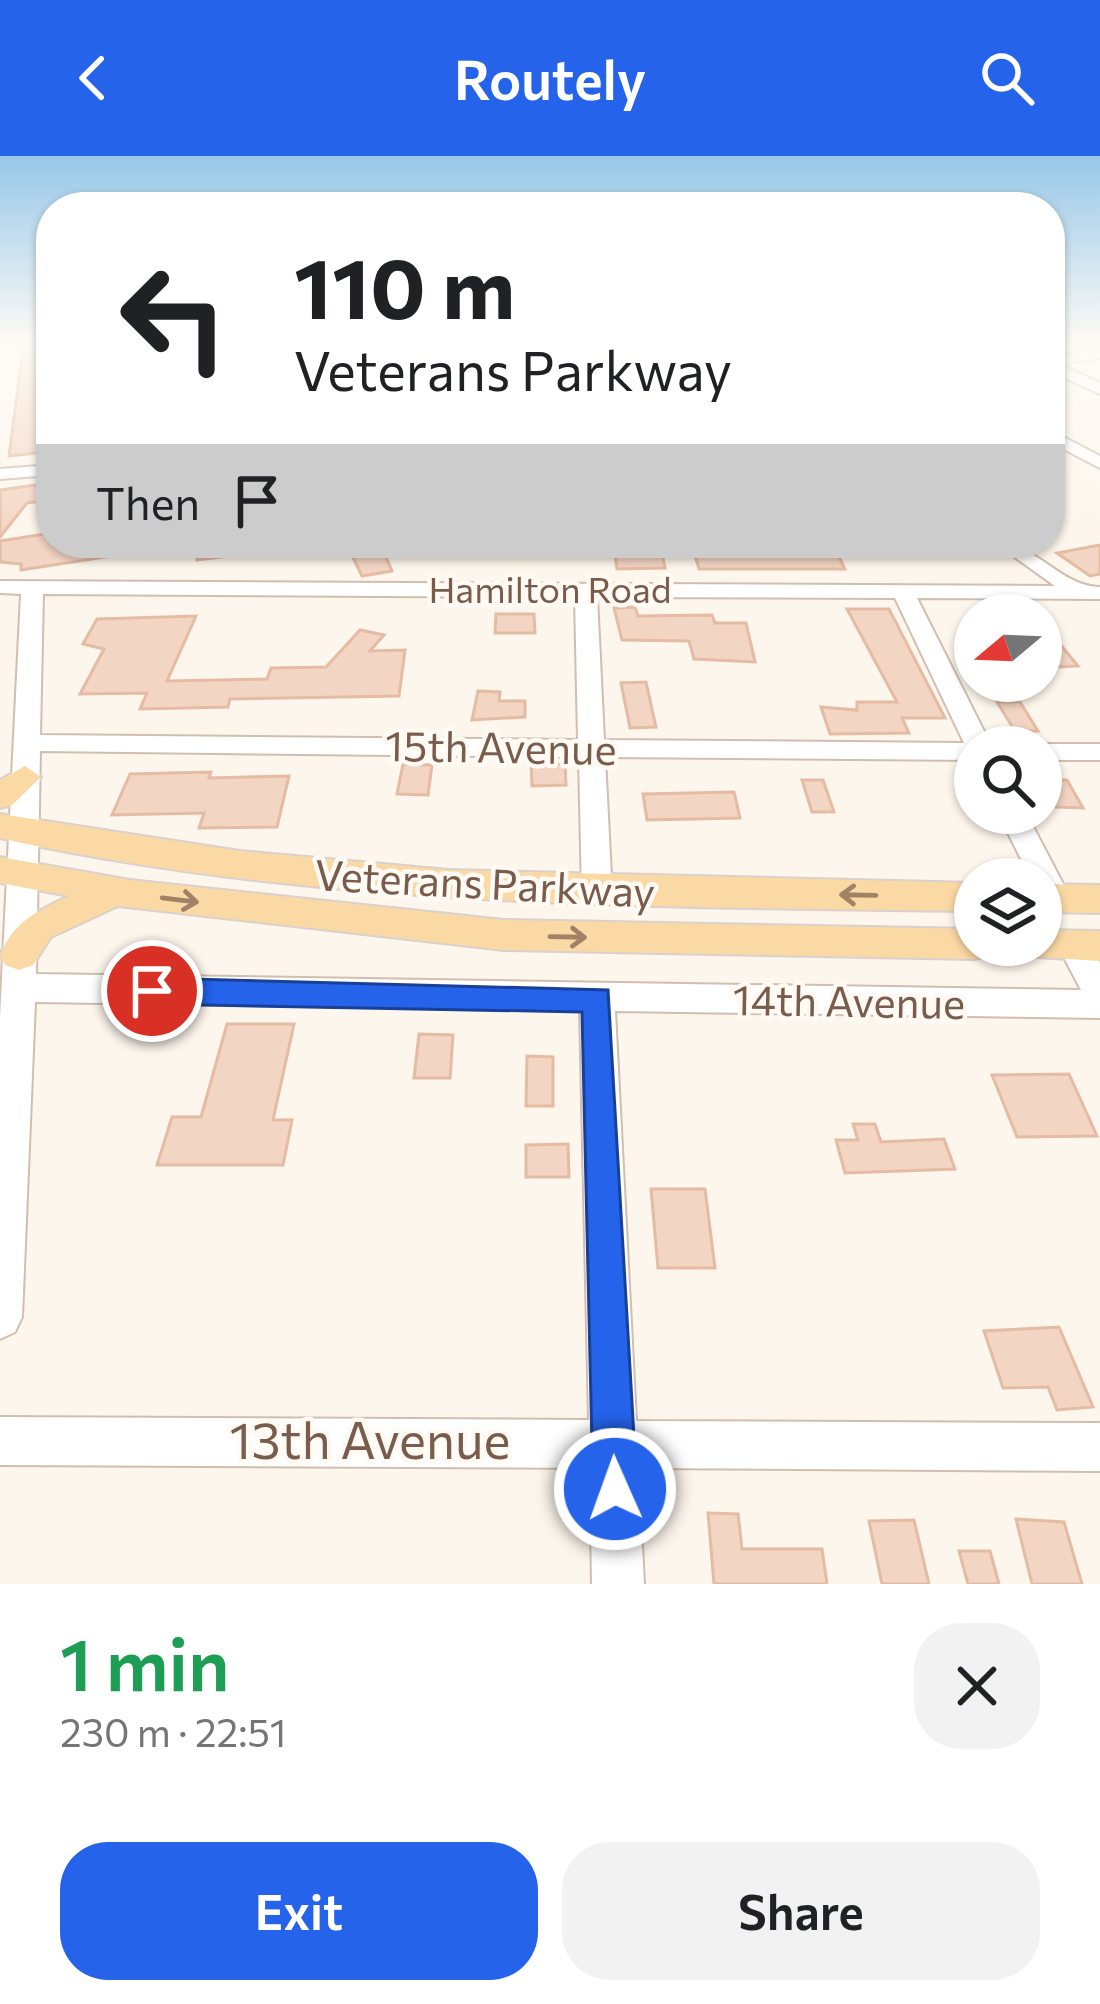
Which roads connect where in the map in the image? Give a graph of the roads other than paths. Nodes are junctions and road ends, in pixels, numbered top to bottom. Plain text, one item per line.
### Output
1 (1065, 444) edge
2 (1100, 464) edge
3 (36, 471) edge
4 (0, 474) edge
5 (1030, 558) edge
6 (0, 587) edge
7 (32, 587) junction
8 (586, 591) junction
9 (903, 592) junction
10 (1089, 593) edge
11 (966, 726) edge
12 (592, 749) junction
13 (954, 749) edge
14 (1062, 752) edge
15 (1100, 752) edge
16 (17, 772) edge
17 (12, 829) edge
18 (12, 872) edge
19 (113, 891) junction
20 (597, 895) junction
21 (954, 897) edge
22 (1062, 898) edge
23 (1100, 899) edge
24 (954, 944) edge
25 (1070, 946) edge
26 (19, 972) junction
27 (1100, 994) edge
28 (597, 999) junction
29 (1100, 1004) edge
30 (0, 1317) edge
31 (0, 1441) edge
32 (614, 1442) junction
33 (1100, 1447) edge
34 (618, 1584) edge

1 - 2 street
3 - 4 street
5 - 10 street
6 - 7 street, Hamilton Road
7 - 8 street, Hamilton Road
7 - 16 street
8 - 9 street, Hamilton Road
8 - 12 street
9 - 10 street, Hamilton Road
9 - 11 street
12 - 13 street, 15th Avenue
12 - 16 street, 15th Avenue
12 - 20 street
14 - 15 street
16 - 17 street
17 - 18 street
17 - 20 main road, Veterans Parkway
18 - 19 main road, Veterans Parkway
18 - 26 street
19 -> 24 main road, Veterans Parkway
19 - 26 main road
21 -> 20 main road, Veterans Parkway
22 - 23 main road
25 - 27 street
26 - 28 street
26 - 30 street
28 - 29 street, 14th Avenue
28 - 32 street
31 - 32 street, 13th Avenue
32 - 33 street, 13th Avenue
32 - 34 street

